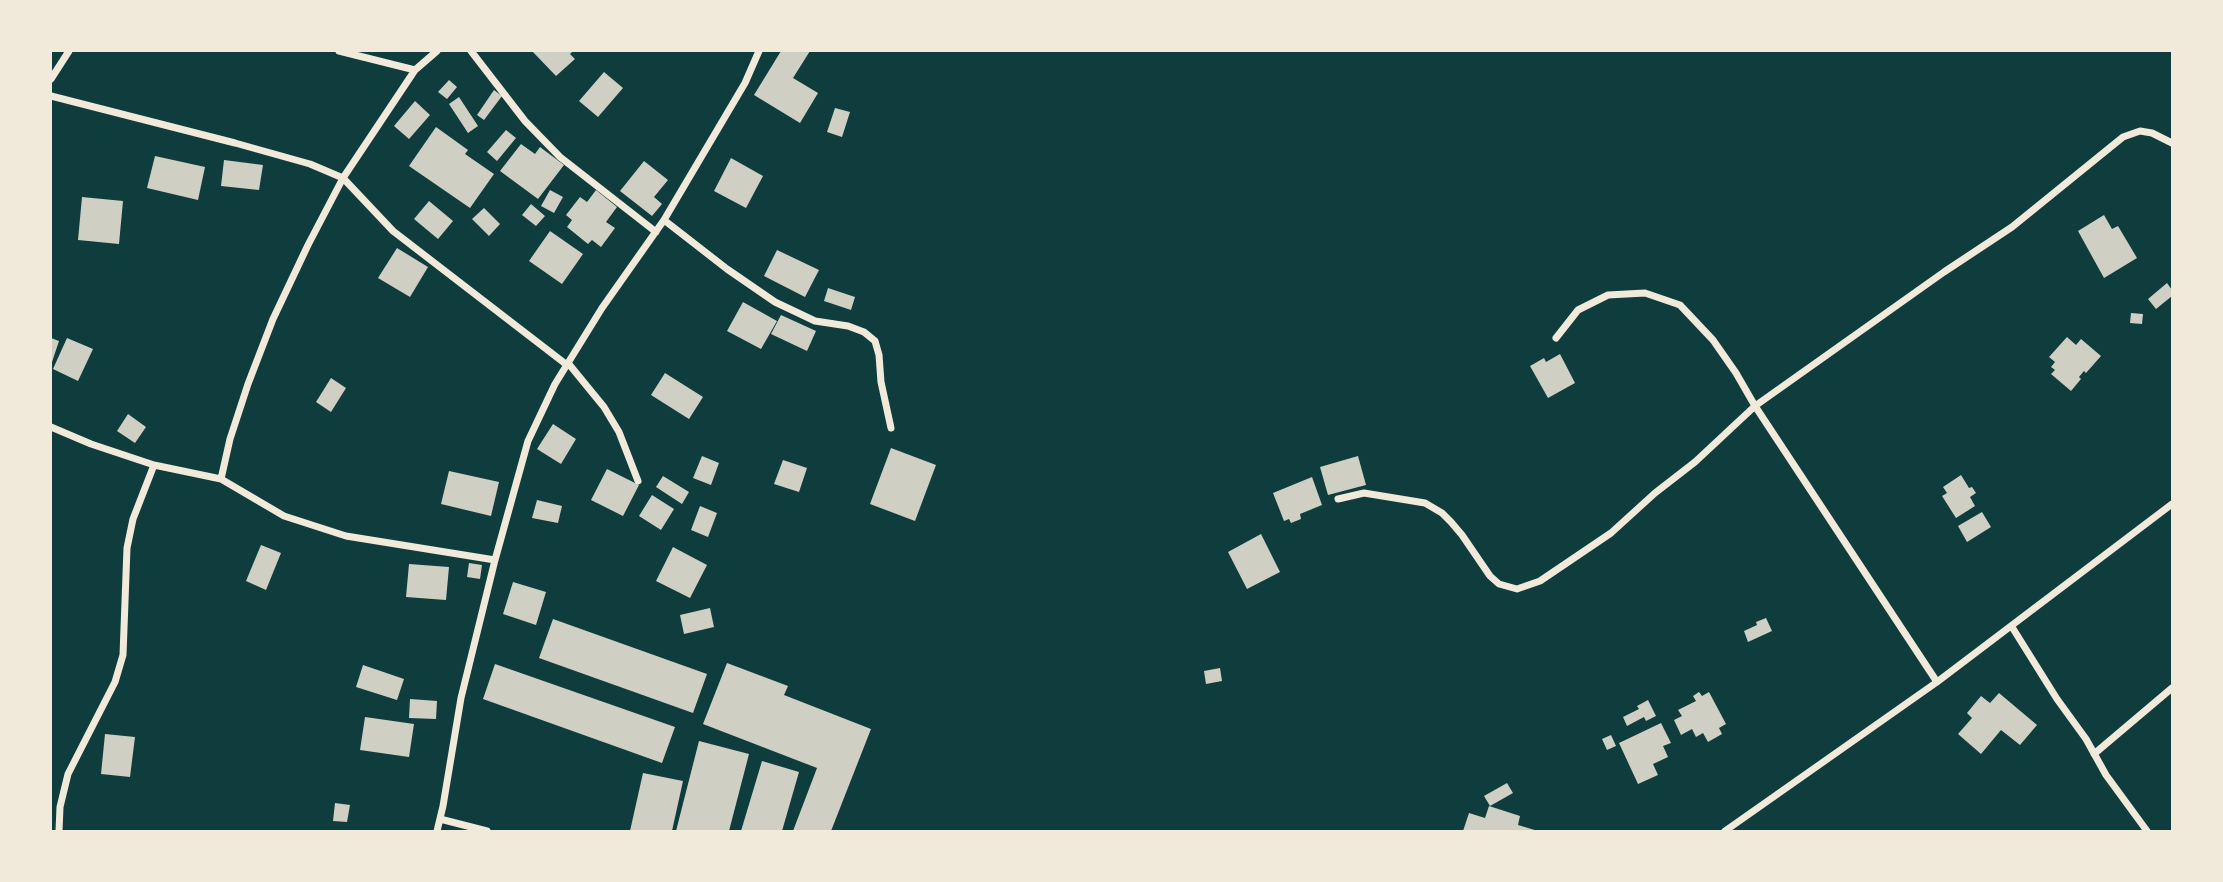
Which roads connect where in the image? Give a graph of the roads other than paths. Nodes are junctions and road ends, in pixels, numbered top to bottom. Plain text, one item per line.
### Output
1 (69, 51) edge
2 (339, 51) edge
3 (438, 51) edge
4 (471, 51) edge
5 (759, 51) edge
6 (415, 70) junction
7 (51, 79) edge
8 (51, 96) edge
9 (2172, 144) edge
10 (344, 178) junction
11 (664, 220) junction
12 (656, 232) junction
13 (1556, 338) dead end
14 (568, 364) junction
15 (1755, 406) junction
16 (51, 427) edge
17 (891, 428) dead end
18 (154, 465) junction
19 (221, 479) junction
20 (638, 481) dead end
21 (1338, 499) dead end
22 (2172, 504) edge
23 (495, 560) junction
24 (2012, 627) junction
25 (1937, 682) junction
26 (2172, 688) edge
27 (2094, 754) junction
28 (440, 819) junction
29 (59, 831) edge
30 (437, 831) edge
31 (487, 831) edge
32 (1725, 831) edge
33 (2147, 831) edge

1 - 7 street
2 - 6 street
3 - 6 street
4 - 12 street
5 - 11 street
6 - 10 street
8 - 10 street
9 - 15 street
10 - 14 street
10 - 19 street
11 - 12 street
11 - 17 street
12 - 14 street
13 - 15 street
14 - 20 street
14 - 23 street
15 - 21 street
15 - 25 street
16 - 18 street
18 - 19 street
18 - 29 street
19 - 23 street
22 - 24 street
23 - 28 street
24 - 25 street
24 - 27 street
25 - 32 street
26 - 27 street
27 - 33 street
28 - 30 street
28 - 31 street

